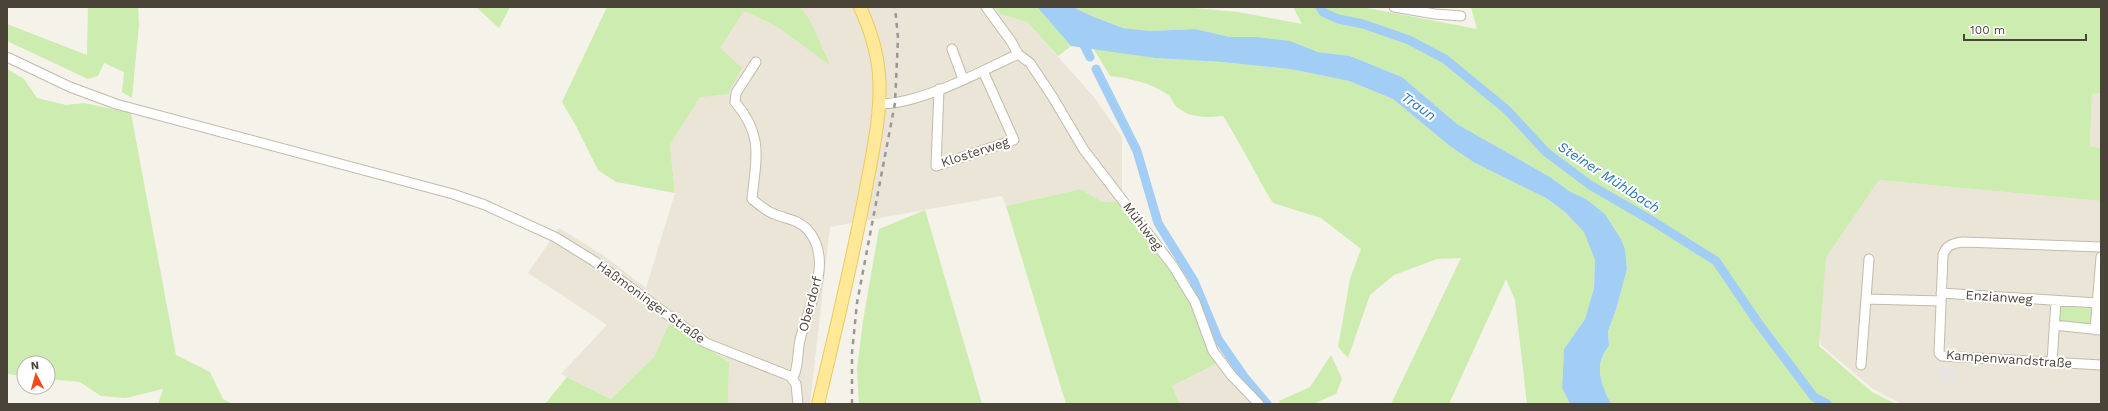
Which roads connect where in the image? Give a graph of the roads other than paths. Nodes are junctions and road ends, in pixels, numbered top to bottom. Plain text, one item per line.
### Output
1 (860, 7) edge
2 (986, 7) edge
3 (1394, 7) edge
4 (1462, 16) dead end
5 (952, 49) dead end
6 (1018, 54) junction
7 (7, 57) edge
8 (756, 62) dead end
9 (983, 71) junction
10 (963, 79) junction
11 (939, 89) junction
12 (879, 104) junction
13 (2101, 247) edge
14 (2101, 257) edge
15 (1869, 259) dead end
16 (1941, 297) junction
17 (1866, 299) junction
18 (2056, 301) junction
19 (2097, 303) junction
20 (2054, 325) junction
21 (2098, 330) edge
22 (2052, 362) junction
23 (1861, 365) dead end
24 (2101, 365) edge
25 (793, 378) junction
26 (798, 404) edge
27 (818, 404) edge
28 (1259, 404) edge

1 - 12 main road
2 - 6 street, Mühlweg
3 - 4 street
5 - 10 street
6 - 9 street
6 - 28 street, Mühlweg
7 - 25 street, Haßmoninger Straße
8 - 25 street, Oberdorf
9 - 10 street
9 - 11 street, Klosterweg
10 - 11 street
11 - 12 street
12 - 27 main road
13 - 16 street, Kampenwandstraße
14 - 19 street
15 - 17 street
16 - 17 street, Enzianweg
16 - 18 street, Enzianweg
16 - 22 street, Kampenwandstraße
17 - 23 street
18 - 19 street, Enzianweg
18 - 20 street
19 - 21 street
20 - 21 street
20 - 22 street
22 - 24 street, Kampenwandstraße
25 - 26 street

